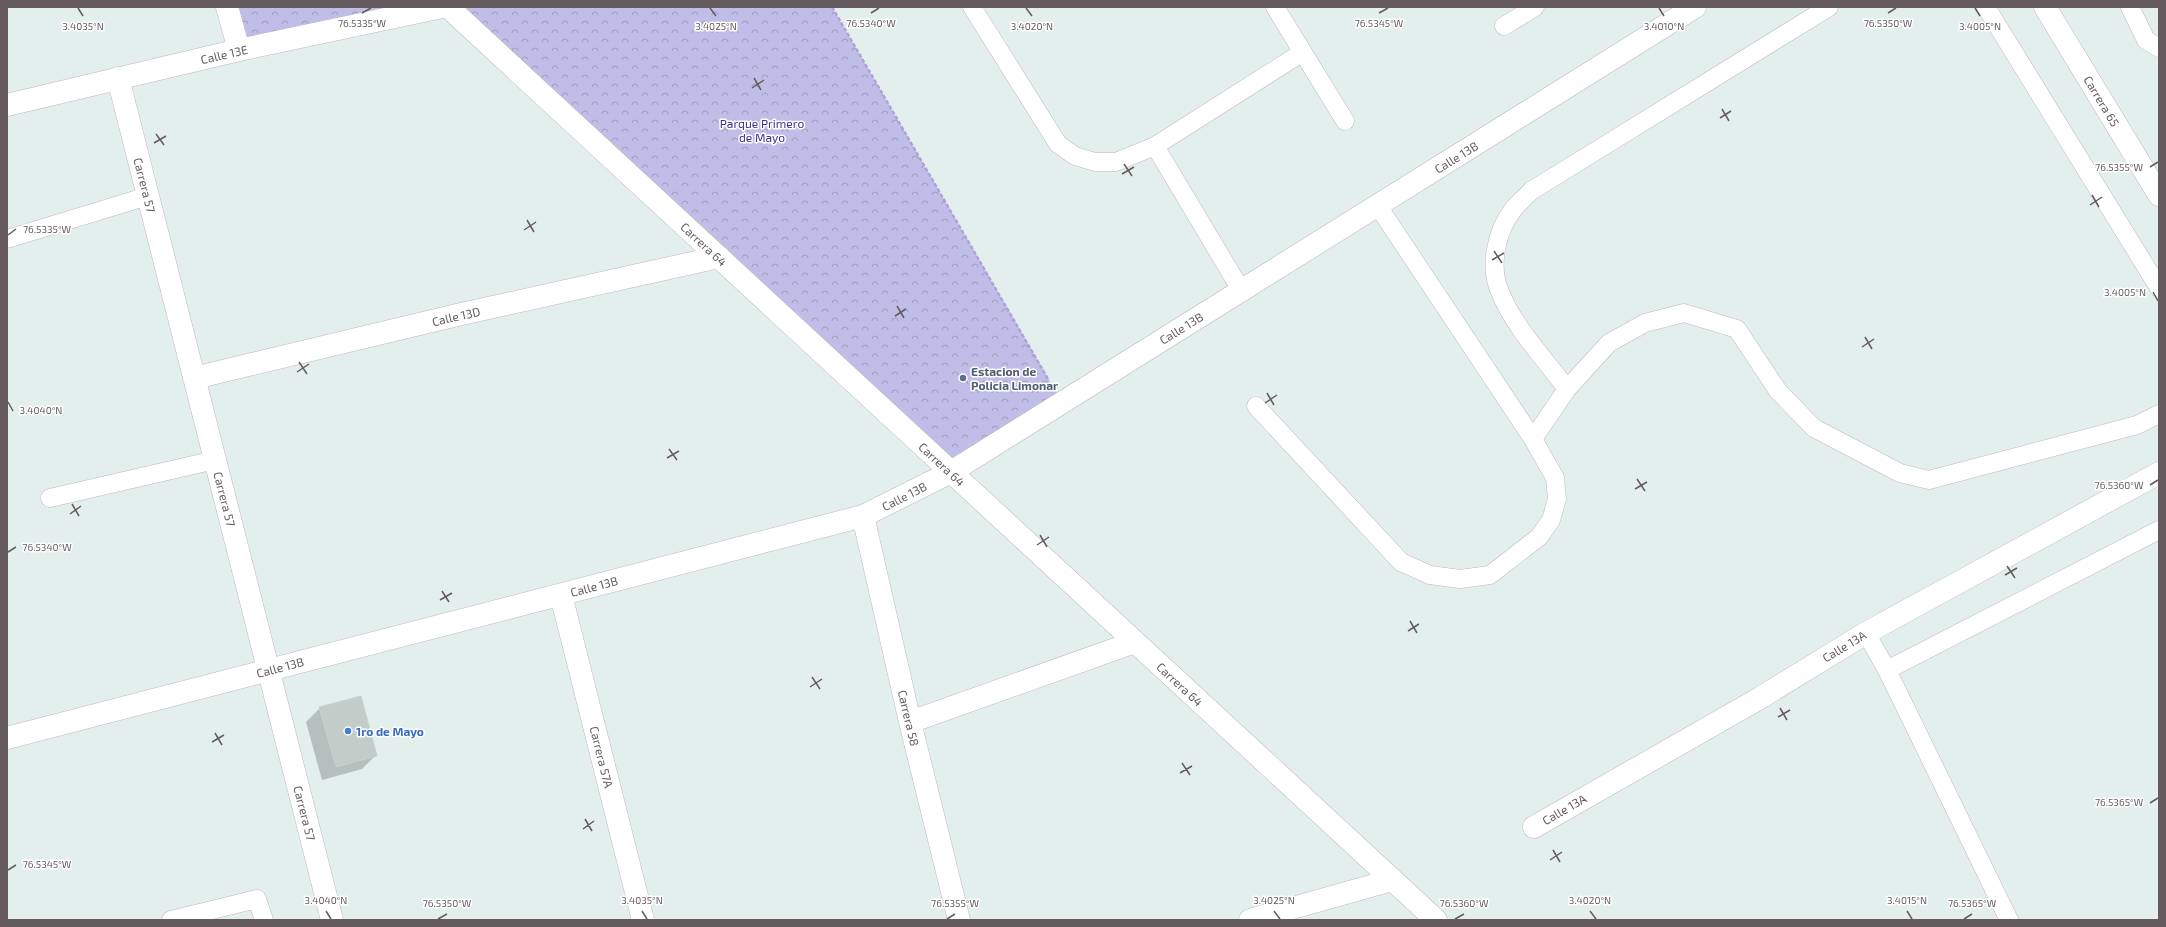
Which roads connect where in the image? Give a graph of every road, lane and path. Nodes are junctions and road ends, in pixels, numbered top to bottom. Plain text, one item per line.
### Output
1 (227, 7) edge
2 (442, 7) edge
3 (448, 7) edge
4 (832, 7) edge
5 (972, 7) edge
6 (1275, 7) edge
7 (1535, 7) edge
8 (1695, 7) edge
9 (1829, 7) edge
10 (1986, 7) edge
11 (2045, 7) edge
12 (2130, 7) edge
13 (1504, 26) dead end
14 (2159, 48) edge
15 (239, 50) junction
16 (1303, 52) junction
17 (118, 78) junction
18 (7, 105) edge
19 (1345, 121) dead end
20 (1155, 146) junction
21 (2159, 195) edge
22 (148, 196) junction
23 (1378, 206) junction
24 (7, 239) edge
25 (719, 258) junction
26 (2159, 288) edge
27 (1241, 290) junction
28 (194, 378) junction
29 (1567, 389) junction
30 (1062, 402) junction
31 (1256, 406) dead end
32 (2159, 414) edge
33 (1533, 439) junction
34 (215, 460) junction
35 (951, 472) junction
36 (2159, 473) edge
37 (50, 498) dead end
38 (863, 516) junction
39 (2159, 530) edge
40 (561, 594) junction
41 (1866, 633) junction
42 (1135, 642) junction
43 (269, 670) junction
44 (1888, 670) junction
45 (910, 722) junction
46 (7, 738) edge
47 (1534, 827) dead end
48 (1392, 880) junction
49 (171, 920) edge
50 (264, 920) edge
51 (332, 920) edge
52 (643, 920) edge
53 (959, 920) edge
54 (1250, 920) edge
55 (1436, 920) edge
56 (2009, 920) edge

1 - 15 street
2 - 15 street, Calle 13E
3 - 25 street, Carrera 64
4 - 30 path
5 - 20 lane
6 - 16 lane
7 - 13 lane
8 - 23 street, Calle 13B
9 - 29 lane
10 - 26 lane
11 - 21 street, Carrera 65
12 - 14 lane
15 - 17 street, Calle 13E
16 - 19 lane
16 - 20 lane
17 - 18 street, Calle 13E
17 - 22 street, Carrera 57
20 - 27 lane
22 - 24 lane
22 - 28 street, Carrera 57
23 - 27 street, Calle 13B
23 - 33 lane
25 - 28 street, Calle 13D
25 - 35 street, Carrera 64
27 - 30 street, Calle 13B
28 - 34 street, Carrera 57
29 - 32 lane
29 - 33 lane
30 - 35 street, Calle 13B
31 - 33 lane
34 - 37 lane
34 - 43 street, Carrera 57
35 - 38 street, Calle 13B
35 - 42 street, Carrera 64
36 - 41 street, Calle 13A
38 - 40 street, Calle 13B
38 - 45 street, Carrera 58
39 - 44 lane
40 - 43 street, Calle 13B
40 - 52 street, Carrera 57A
41 - 44 lane
41 - 47 street, Calle 13A
42 - 45 street
42 - 48 street, Carrera 64
43 - 46 street, Calle 13B
43 - 51 street, Carrera 57
44 - 56 lane
45 - 53 street, Carrera 58
48 - 54 street
48 - 55 street, Carrera 64
49 - 50 lane

